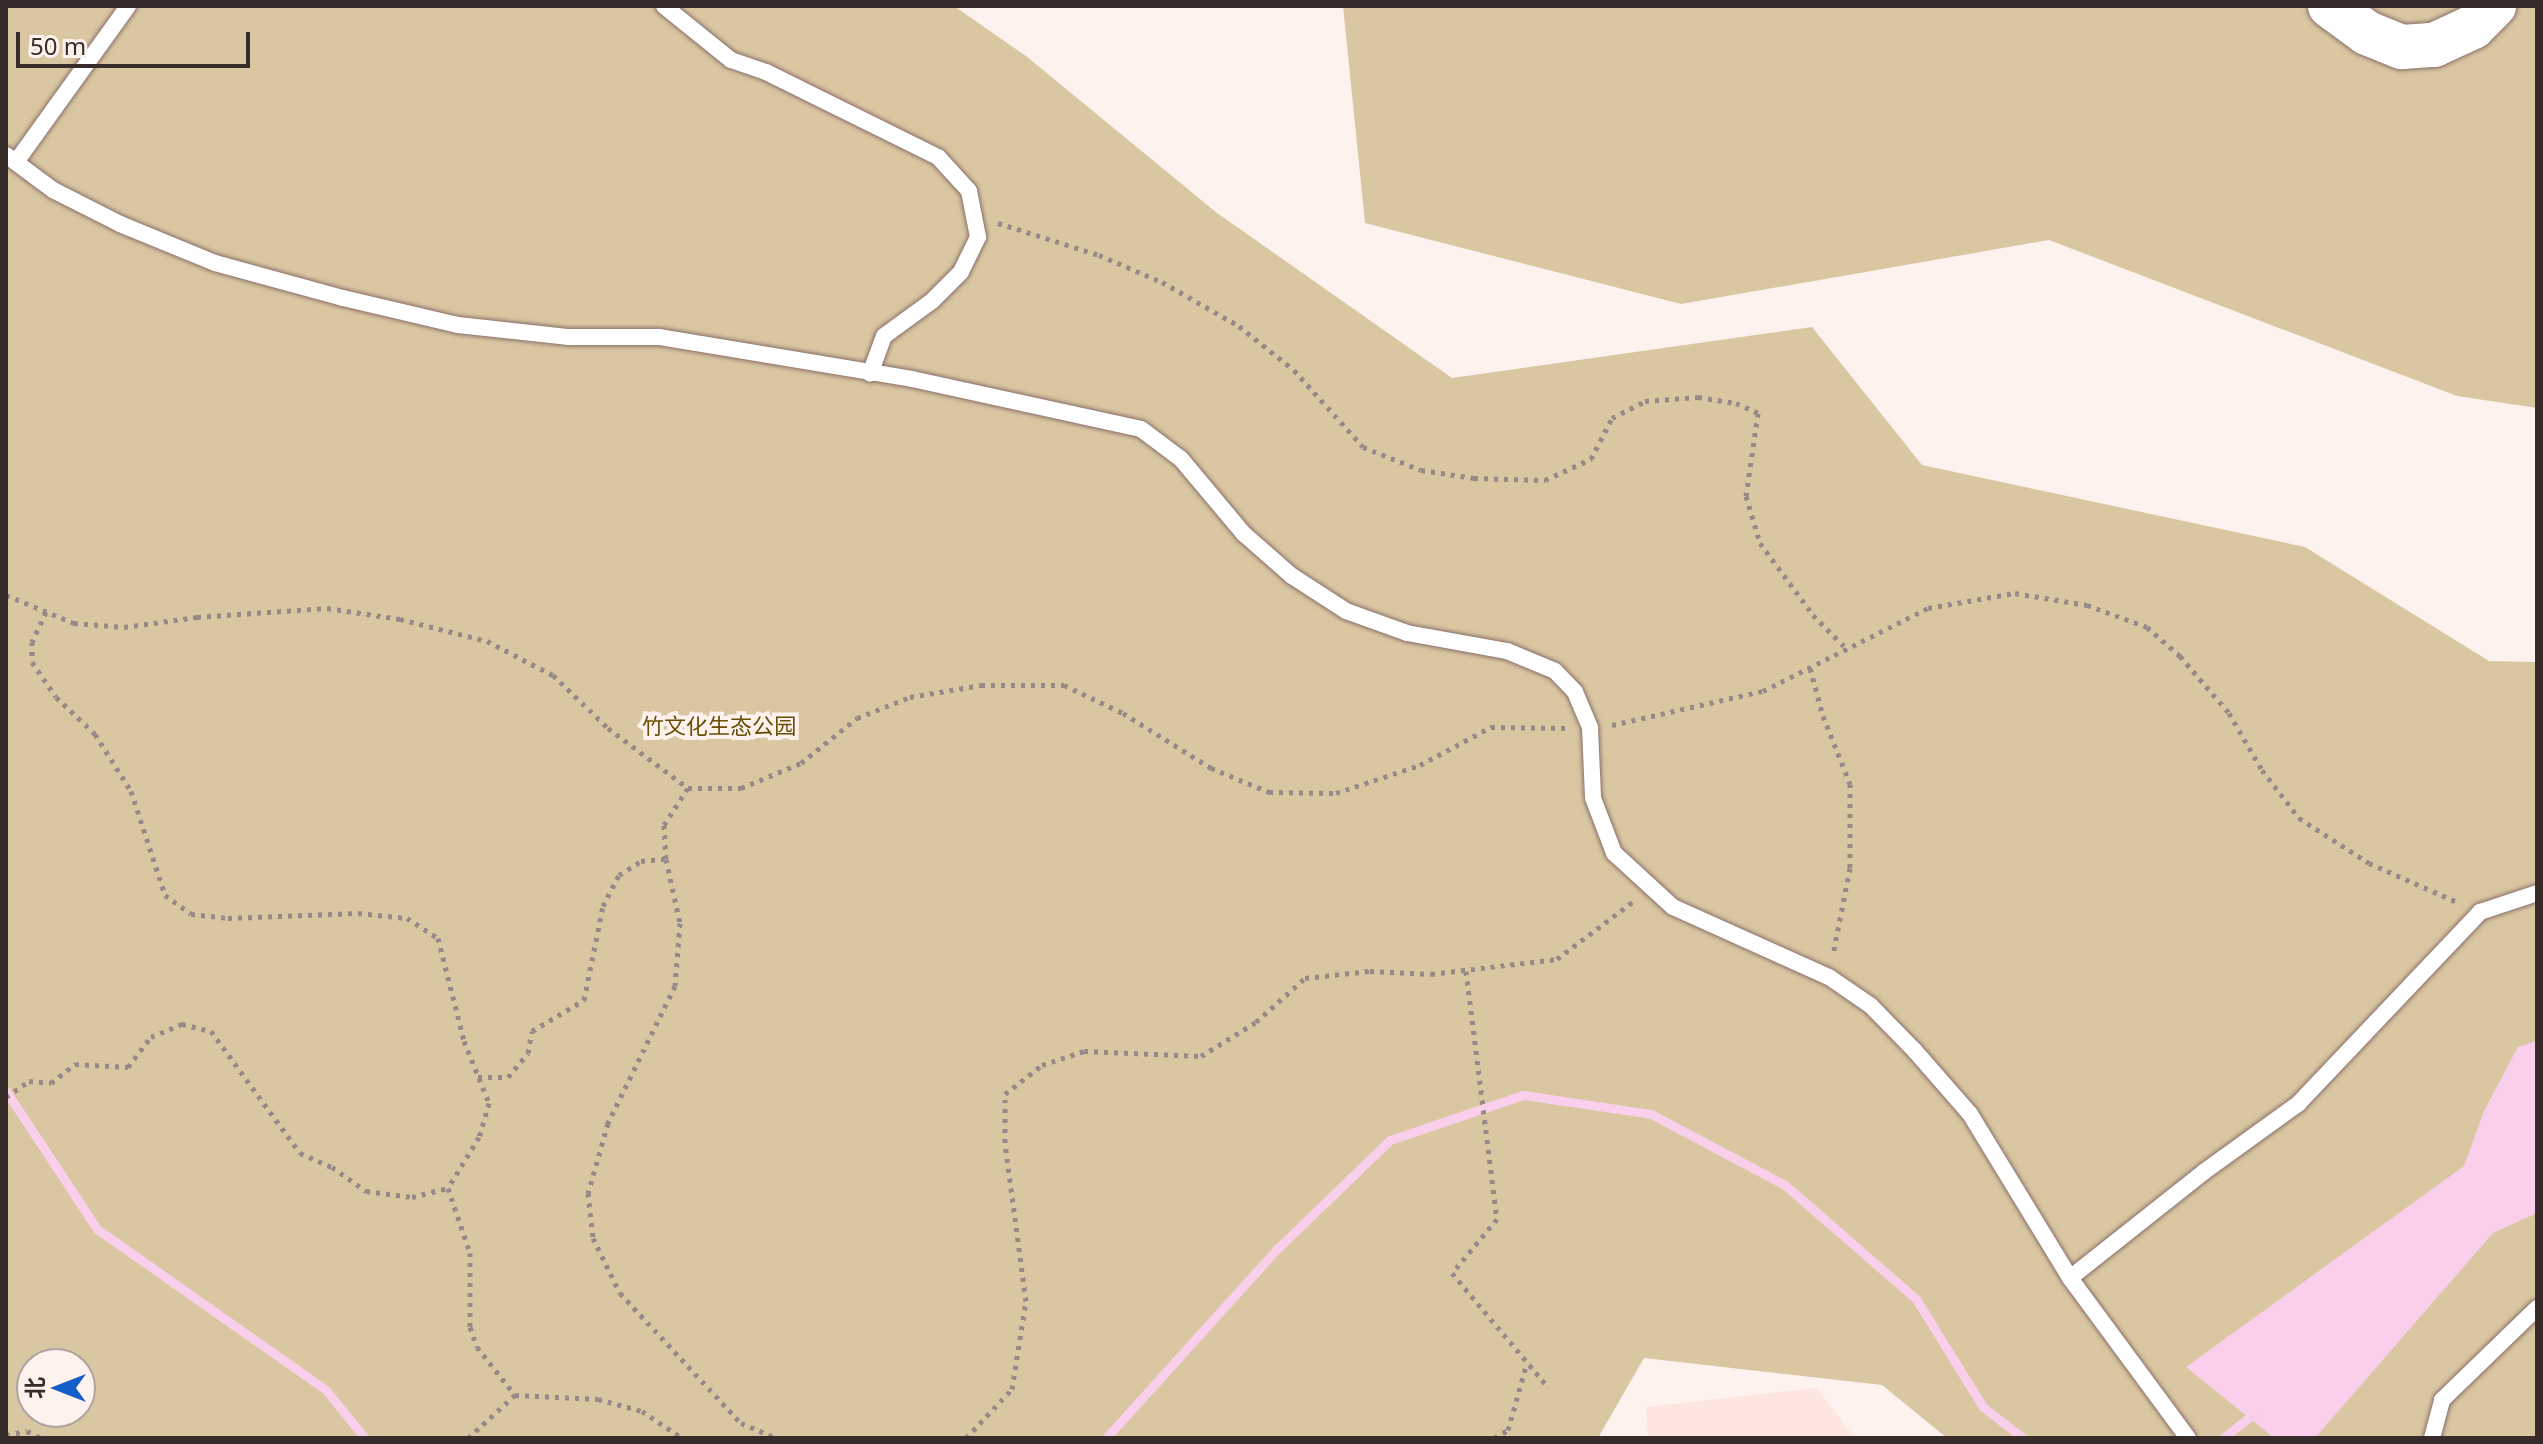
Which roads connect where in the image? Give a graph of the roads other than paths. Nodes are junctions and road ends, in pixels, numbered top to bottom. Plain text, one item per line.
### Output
1 (128, 6) edge
2 (664, 6) edge
3 (2330, 6) edge
4 (2494, 6) edge
5 (11, 158) edge
6 (870, 374) junction
7 (2537, 893) edge
8 (2070, 1278) junction
9 (2537, 1308) edge
10 (2188, 1438) edge
11 (2432, 1438) edge

1 - 5 lane
2 - 6 lane
3 - 4 street
5 - 6 lane
6 - 8 lane
7 - 8 lane
8 - 10 lane
9 - 11 lane

